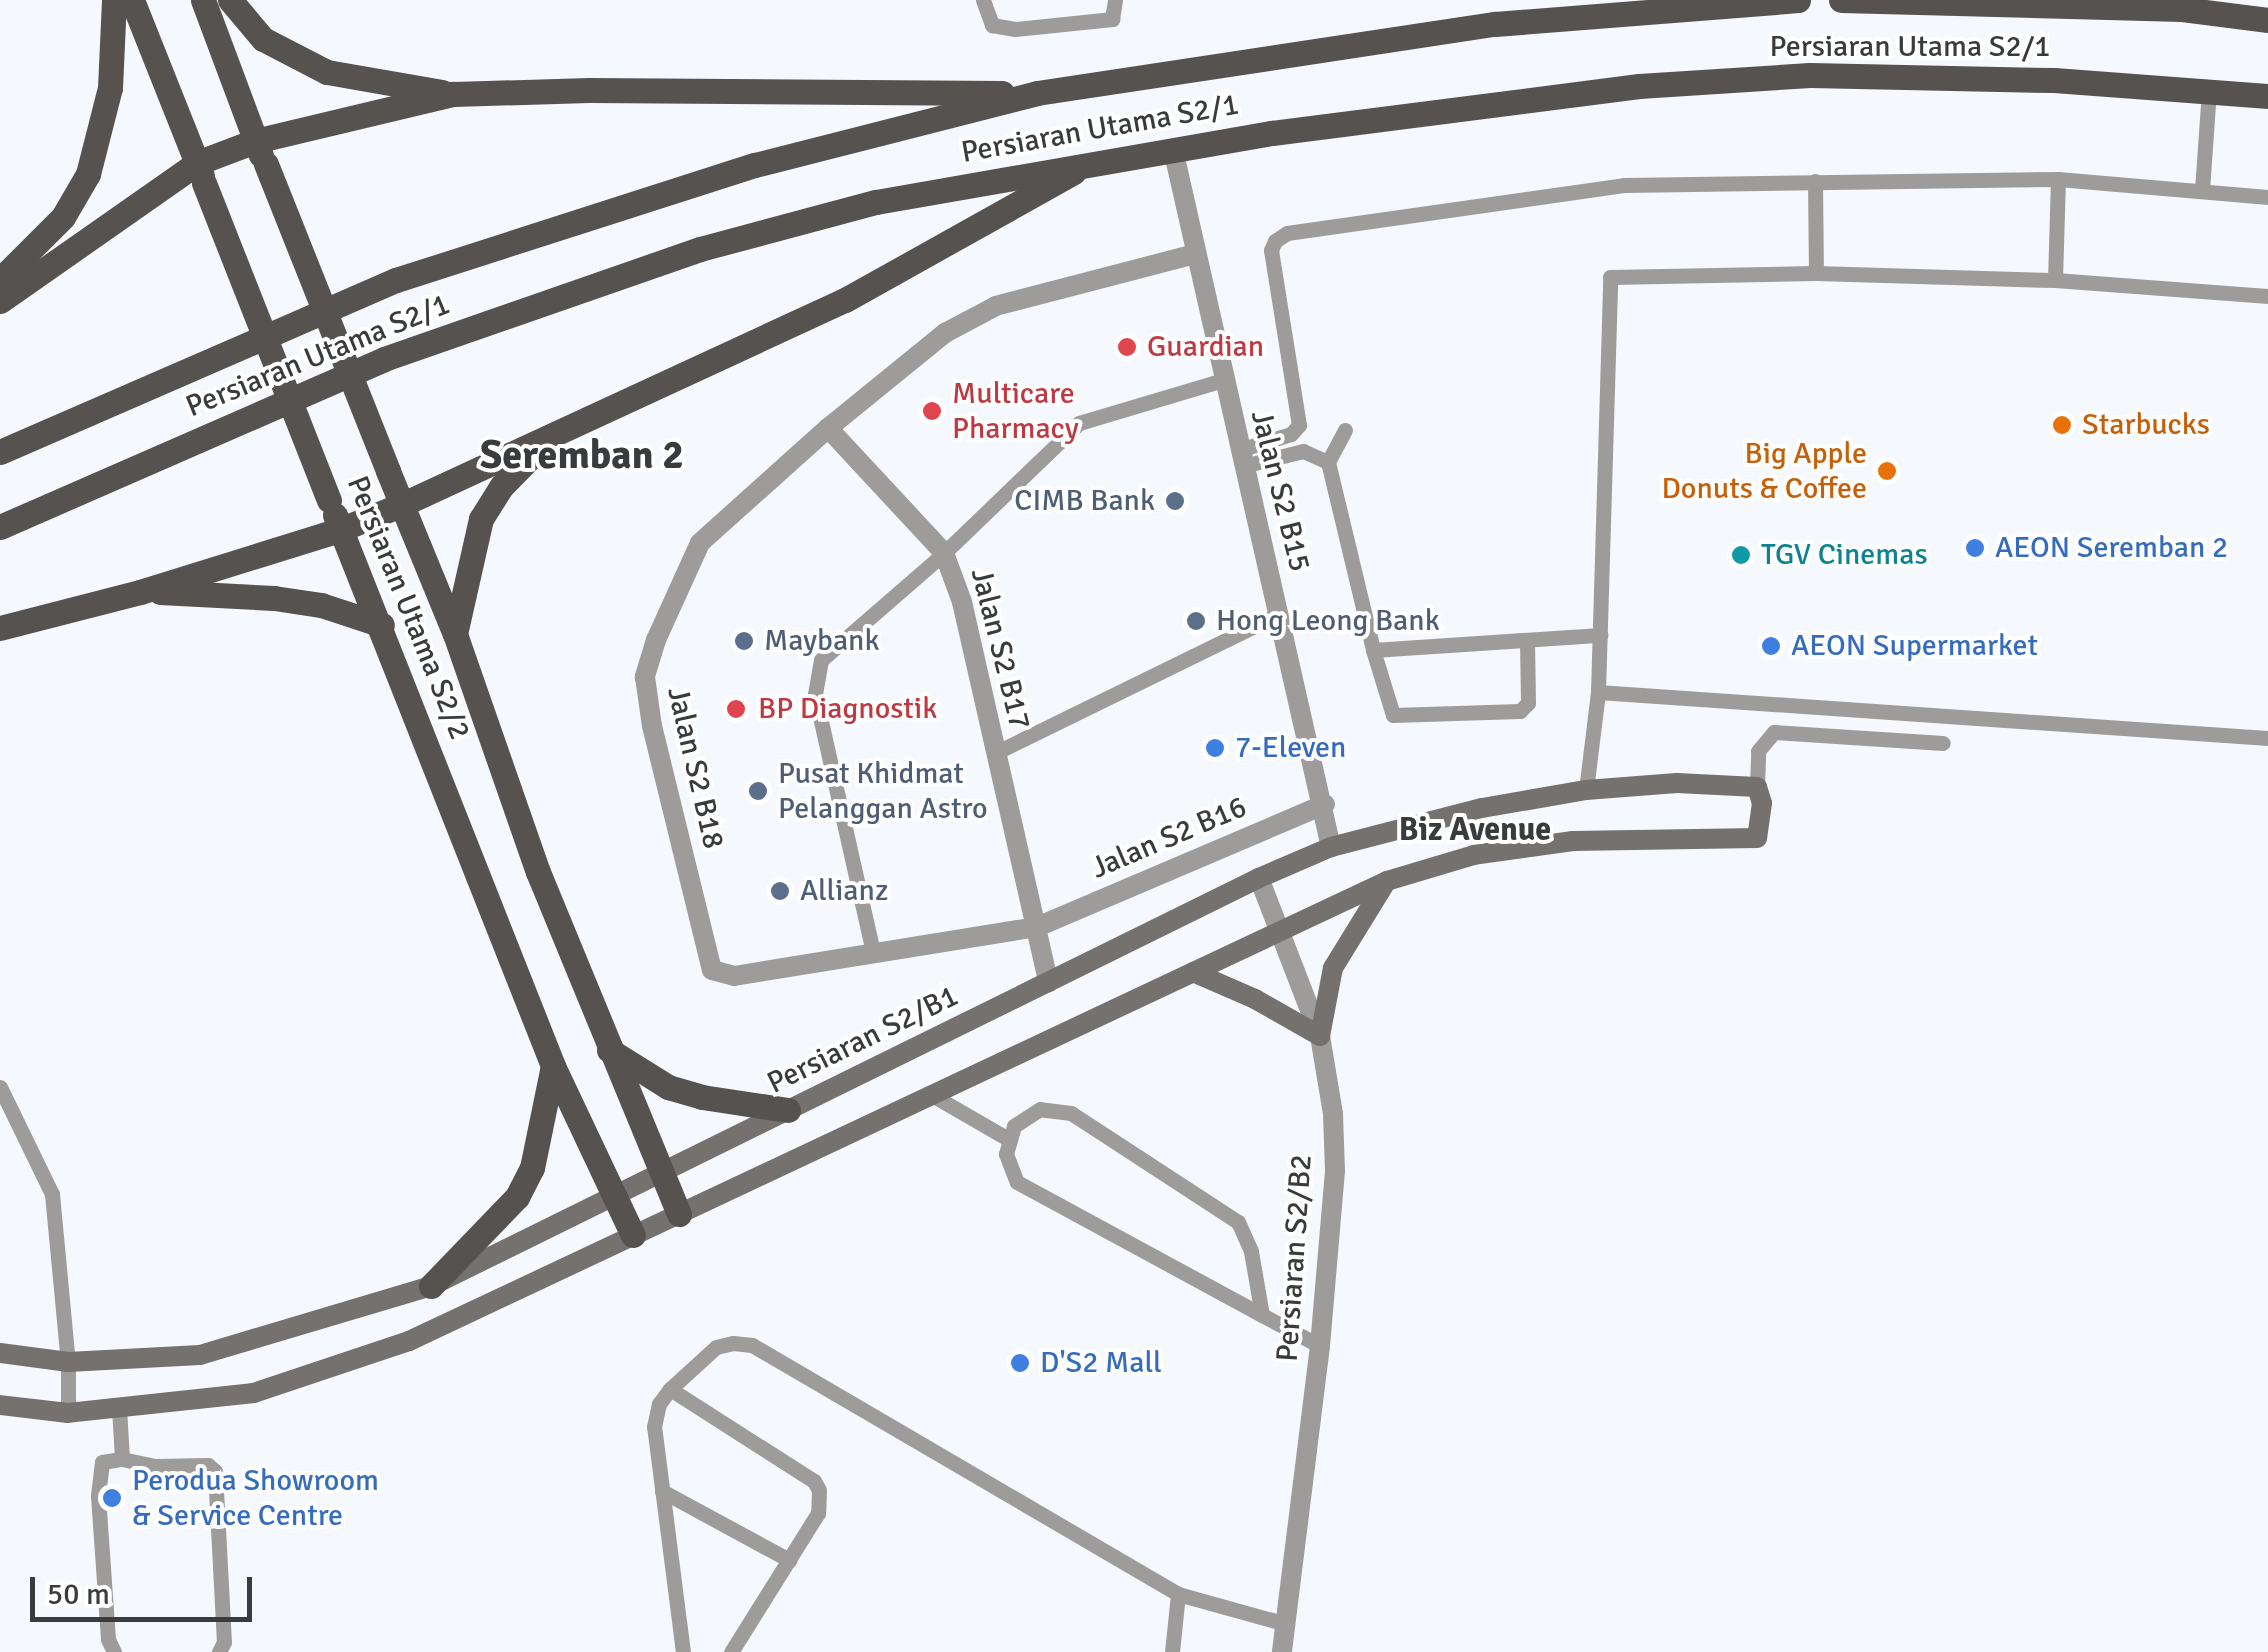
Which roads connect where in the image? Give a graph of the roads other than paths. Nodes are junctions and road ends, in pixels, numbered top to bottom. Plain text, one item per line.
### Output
1 (114, 0) edge
2 (132, 0) edge
3 (203, 0) edge
4 (230, 0) edge
5 (982, 0) edge
6 (1115, 0) edge
7 (1798, 0) edge
8 (1841, 0) edge
9 (2260, 0) edge
10 (2182, 10) junction
11 (2268, 20) edge
12 (2210, 90) junction
13 (1036, 93) junction
14 (453, 94) junction
15 (2268, 99) edge
16 (1173, 148) junction
17 (260, 152) junction
18 (1092, 162) junction
19 (201, 173) junction
20 (2058, 179) junction
21 (1815, 180) junction
22 (2202, 190) junction
23 (2268, 196) edge
24 (1195, 254) junction
25 (1816, 274) junction
26 (0, 280) edge
27 (2055, 280) junction
28 (2268, 296) edge
29 (0, 301) edge
30 (1223, 380) junction
31 (828, 428) junction
32 (1345, 430) dead end
33 (552, 436) junction
34 (0, 452) edge
35 (1241, 458) junction
36 (1328, 462) junction
37 (403, 504) junction
38 (0, 527) edge
39 (342, 529) junction
40 (944, 553) junction
41 (140, 592) junction
42 (1279, 614) junction
43 (382, 625) junction
44 (0, 628) edge
45 (455, 634) junction
46 (1601, 635) junction
47 (1528, 640) junction
48 (1374, 650) junction
49 (1598, 692) junction
50 (2268, 738) edge
51 (1943, 743) dead end
52 (995, 753) junction
53 (1757, 788) junction
54 (1586, 790) junction
55 (1325, 804) junction
56 (1331, 848) junction
57 (1259, 878) junction
58 (1387, 880) junction
59 (1037, 926) junction
60 (1278, 932) junction
61 (873, 952) junction
62 (1192, 972) junction
63 (1048, 982) junction
64 (1320, 1036) junction
65 (609, 1050) junction
66 (553, 1066) junction
67 (0, 1087) edge
68 (932, 1095) junction
69 (788, 1110) junction
70 (1010, 1140) junction
71 (660, 1174) junction
72 (614, 1196) junction
73 (679, 1214) junction
74 (633, 1236) junction
75 (431, 1286) junction
76 (1262, 1315) junction
77 (1320, 1346) junction
78 (0, 1353) edge
79 (68, 1362) junction
80 (670, 1389) junction
81 (0, 1405) edge
82 (119, 1408) junction
83 (68, 1413) junction
84 (122, 1459) junction
85 (662, 1491) junction
86 (788, 1560) junction
87 (1178, 1594) junction
88 (1286, 1624) junction
89 (114, 1652) edge
90 (218, 1652) edge
91 (682, 1652) edge
92 (730, 1652) edge
93 (1172, 1652) edge
94 (1282, 1652) edge

1 - 26 main road
2 - 19 main road, Persiaran Utama S2/2
3 - 17 main road, Persiaran Utama S2/2
4 - 14 main road
5 - 6 lane
7 - 13 main road, Persiaran Utama S2/1
8 - 10 main road, Persiaran Utama S2/1
9 - 10 main road
10 - 11 main road, Persiaran Utama S2/1
12 - 15 main road, Persiaran Utama S2/1
12 - 16 main road, Persiaran Utama S2/1
12 - 22 lane
13 - 14 main road
13 - 34 main road, Persiaran Utama S2/1
14 - 17 main road
16 - 18 main road, Persiaran Utama S2/1
16 - 24 street, Jalan S2 B15
17 - 19 main road
17 - 37 main road, Persiaran Utama S2/2, bridge
18 - 33 main road
18 - 38 main road, Persiaran Utama S2/1
19 - 29 main road
19 - 39 main road, Persiaran Utama S2/2, bridge
20 - 21 lane
20 - 22 lane
20 - 27 lane
21 - 25 lane
21 - 35 lane
22 - 23 lane
24 - 30 street, Jalan S2 B15
24 - 31 street, Jalan S2 B18
25 - 27 lane
25 - 46 lane
27 - 28 lane
30 - 35 street, Jalan S2 B15
30 - 40 lane
31 - 40 street, Jalan S2 B17
31 - 61 street, Jalan S2 B18
32 - 36 lane
33 - 37 main road
33 - 45 main road
35 - 36 lane
35 - 42 street, Jalan S2 B15
36 - 48 lane
37 - 39 main road
37 - 45 main road, Persiaran Utama S2/2
39 - 41 main road
39 - 43 main road, Persiaran Utama S2/2
40 - 52 street, Jalan S2 B17
40 - 61 lane
41 - 43 main road
41 - 44 main road
42 - 52 lane
42 - 55 street, Jalan S2 B15
43 - 66 main road, Persiaran Utama S2/2
45 - 65 main road, Persiaran Utama S2/2
46 - 47 lane
46 - 49 lane
47 - 48 lane
47 - 48 lane
49 - 50 lane
49 - 54 lane
51 - 53 lane
52 - 59 street, Jalan S2 B17
53 - 54 street, Persiaran S2/B1
53 - 58 street
54 - 56 street, Persiaran S2/B1
55 - 56 street, Jalan S2 B15
55 - 59 street, Jalan S2 B16
56 - 57 street, Persiaran S2/B1
57 - 60 street, Persiaran S2/B2
57 - 63 street, Persiaran S2/B1
58 - 60 street
58 - 64 street
59 - 61 street, Jalan S2 B18
59 - 63 street, Jalan S2 B17
60 - 62 street
60 - 64 street, Persiaran S2/B2
62 - 64 street
62 - 68 street
63 - 69 street, Persiaran S2/B1
64 - 77 street, Persiaran S2/B2
65 - 69 main road
65 - 71 main road, Persiaran Utama S2/2
66 - 72 main road, Persiaran Utama S2/2
66 - 75 main road
67 - 79 lane
68 - 70 lane
68 - 73 street
69 - 71 street, Persiaran S2/B1
70 - 76 lane
70 - 76 lane
71 - 72 street, Persiaran S2/B1
71 - 73 main road, Persiaran Utama S2/2
72 - 74 main road, Persiaran Utama S2/2
72 - 75 street, Persiaran S2/B1
73 - 74 street
74 - 82 street
75 - 79 street, Persiaran S2/B1
76 - 77 lane
77 - 88 street, Persiaran S2/B2
78 - 79 street, Persiaran S2/B1
79 - 83 lane
80 - 85 lane
80 - 86 lane
80 - 87 lane
81 - 83 street
82 - 83 street
82 - 84 lane
84 - 89 lane
84 - 90 lane
85 - 86 lane
85 - 91 lane
86 - 92 lane
87 - 88 lane
87 - 93 lane
88 - 94 street, Persiaran S2/B2

